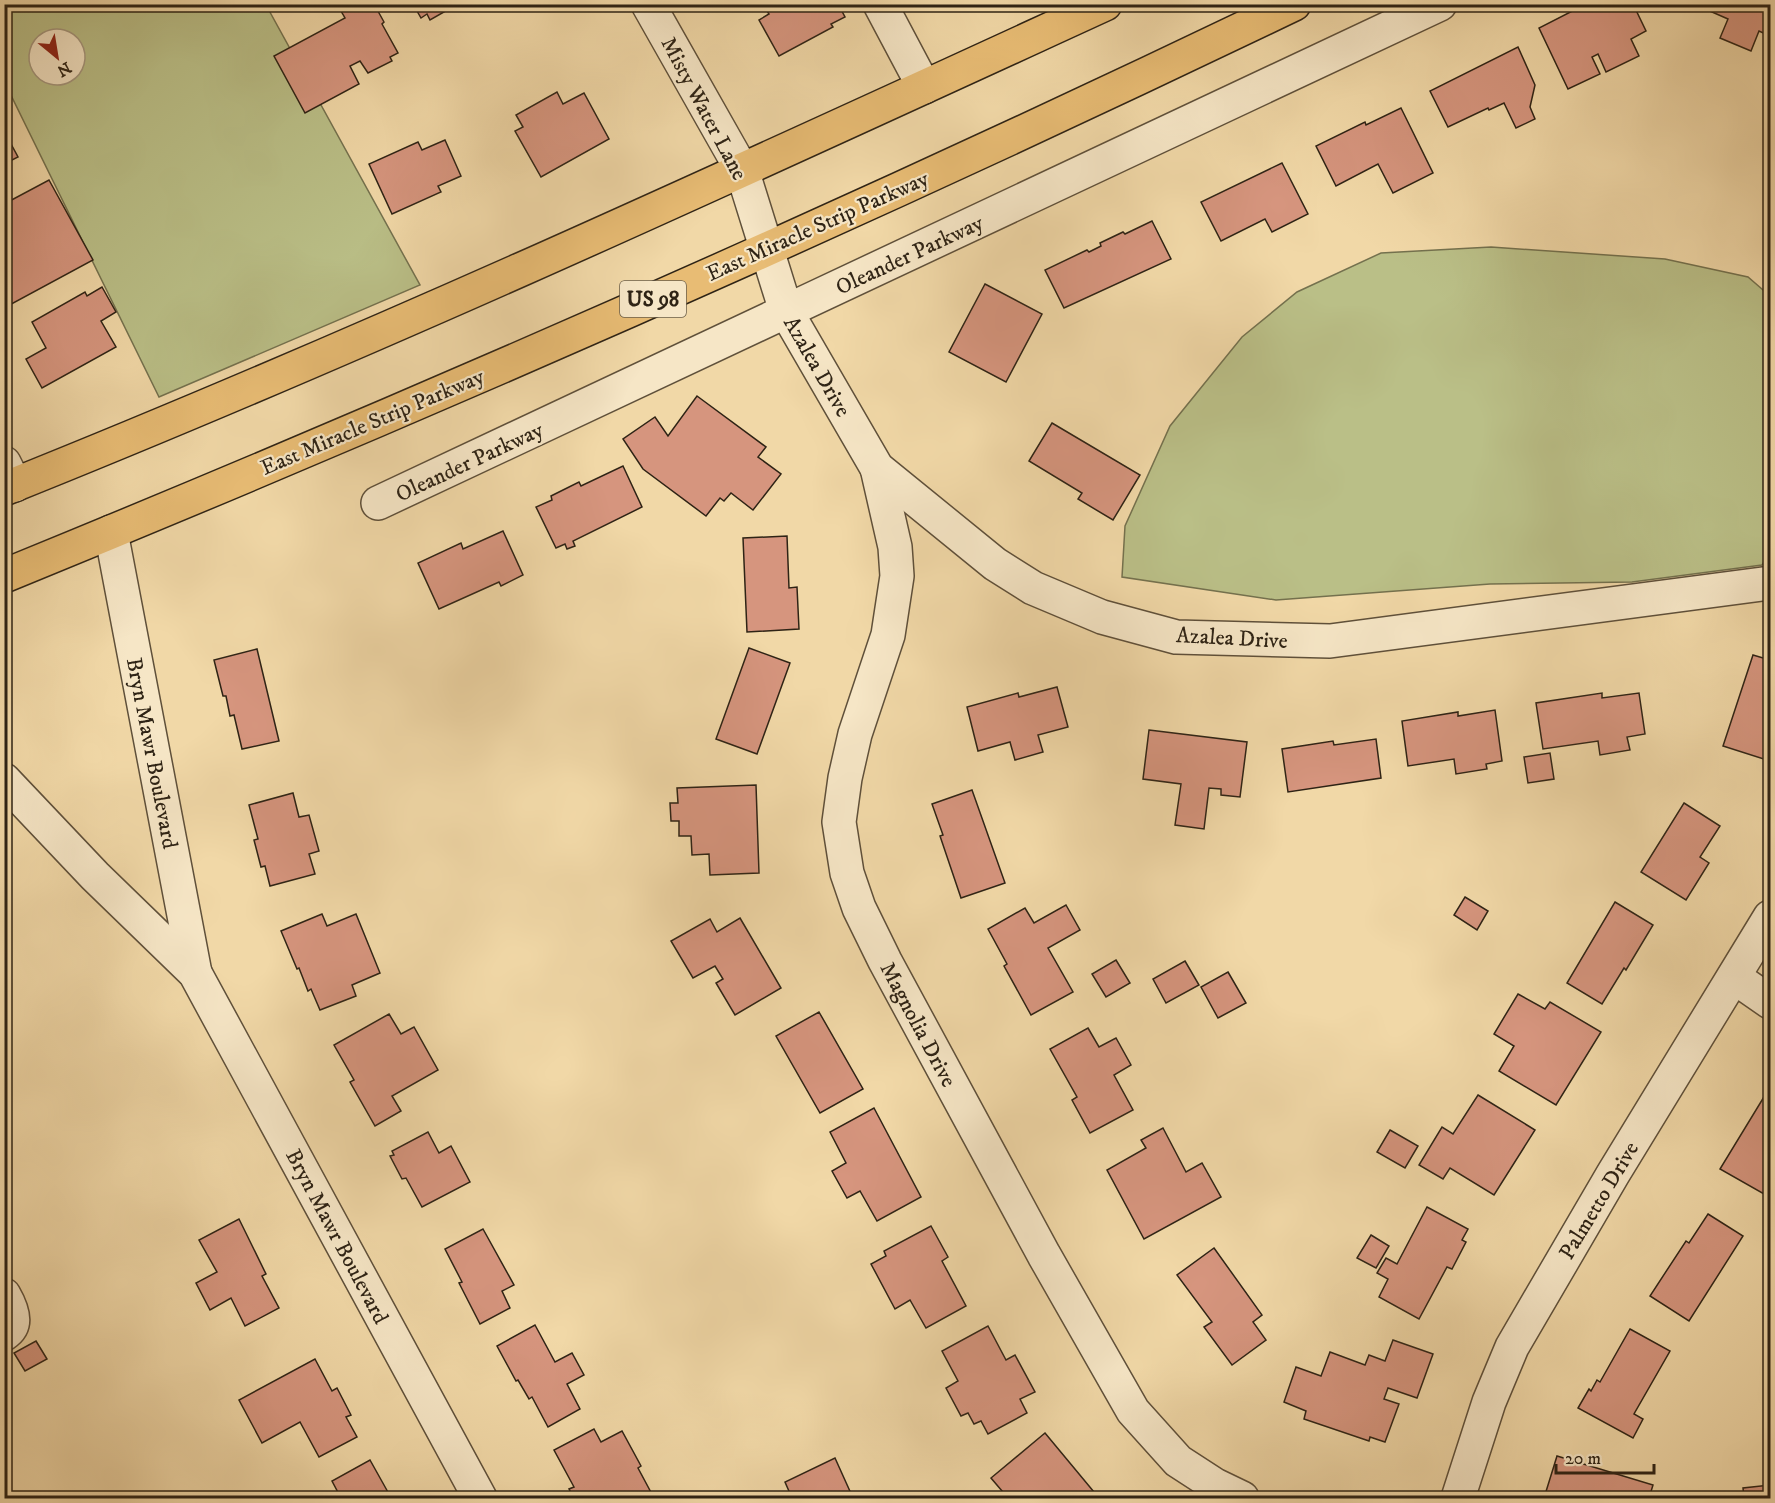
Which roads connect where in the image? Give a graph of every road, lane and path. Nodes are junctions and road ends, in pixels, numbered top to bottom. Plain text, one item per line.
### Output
1 (648, 4) edge
2 (880, 4) edge
3 (1105, 4) edge
4 (1294, 4) edge
5 (1440, 4) edge
6 (924, 87) junction
7 (742, 170) junction
8 (767, 249) junction
9 (786, 311) junction
10 (877, 468) junction
11 (8, 479) edge
12 (378, 503) dead end
13 (111, 532) junction
14 (4, 576) edge
15 (1770, 583) edge
16 (4, 780) edge
17 (1770, 917) edge
18 (195, 973) junction
19 (1734, 977) junction
20 (1770, 1002) edge
21 (4, 1295) edge
22 (4, 1334) edge
23 (480, 1498) edge
24 (1242, 1498) edge
25 (1458, 1498) edge

1 - 7 street, Misty Water Lane
2 - 6 street
3 - 6 highway
4 - 8 highway, East Miracle Strip Parkway / US 98
5 - 9 street, Oleander Parkway
6 - 7 highway
7 - 8 street, Misty Water Lane
7 - 11 highway
8 - 9 street, Azalea Drive
8 - 13 highway, East Miracle Strip Parkway / US 98
9 - 10 street, Azalea Drive
9 - 12 street, Oleander Parkway
10 - 15 street, Azalea Drive
10 - 24 street, Magnolia Drive
13 - 14 highway, East Miracle Strip Parkway / US 98
13 - 18 street, Bryn Mawr Boulevard
16 - 18 street, Bryn Mawr Boulevard
17 - 19 street, Palmetto Drive
18 - 23 street, Bryn Mawr Boulevard
19 - 20 street
19 - 25 street, Palmetto Drive
21 - 22 street

